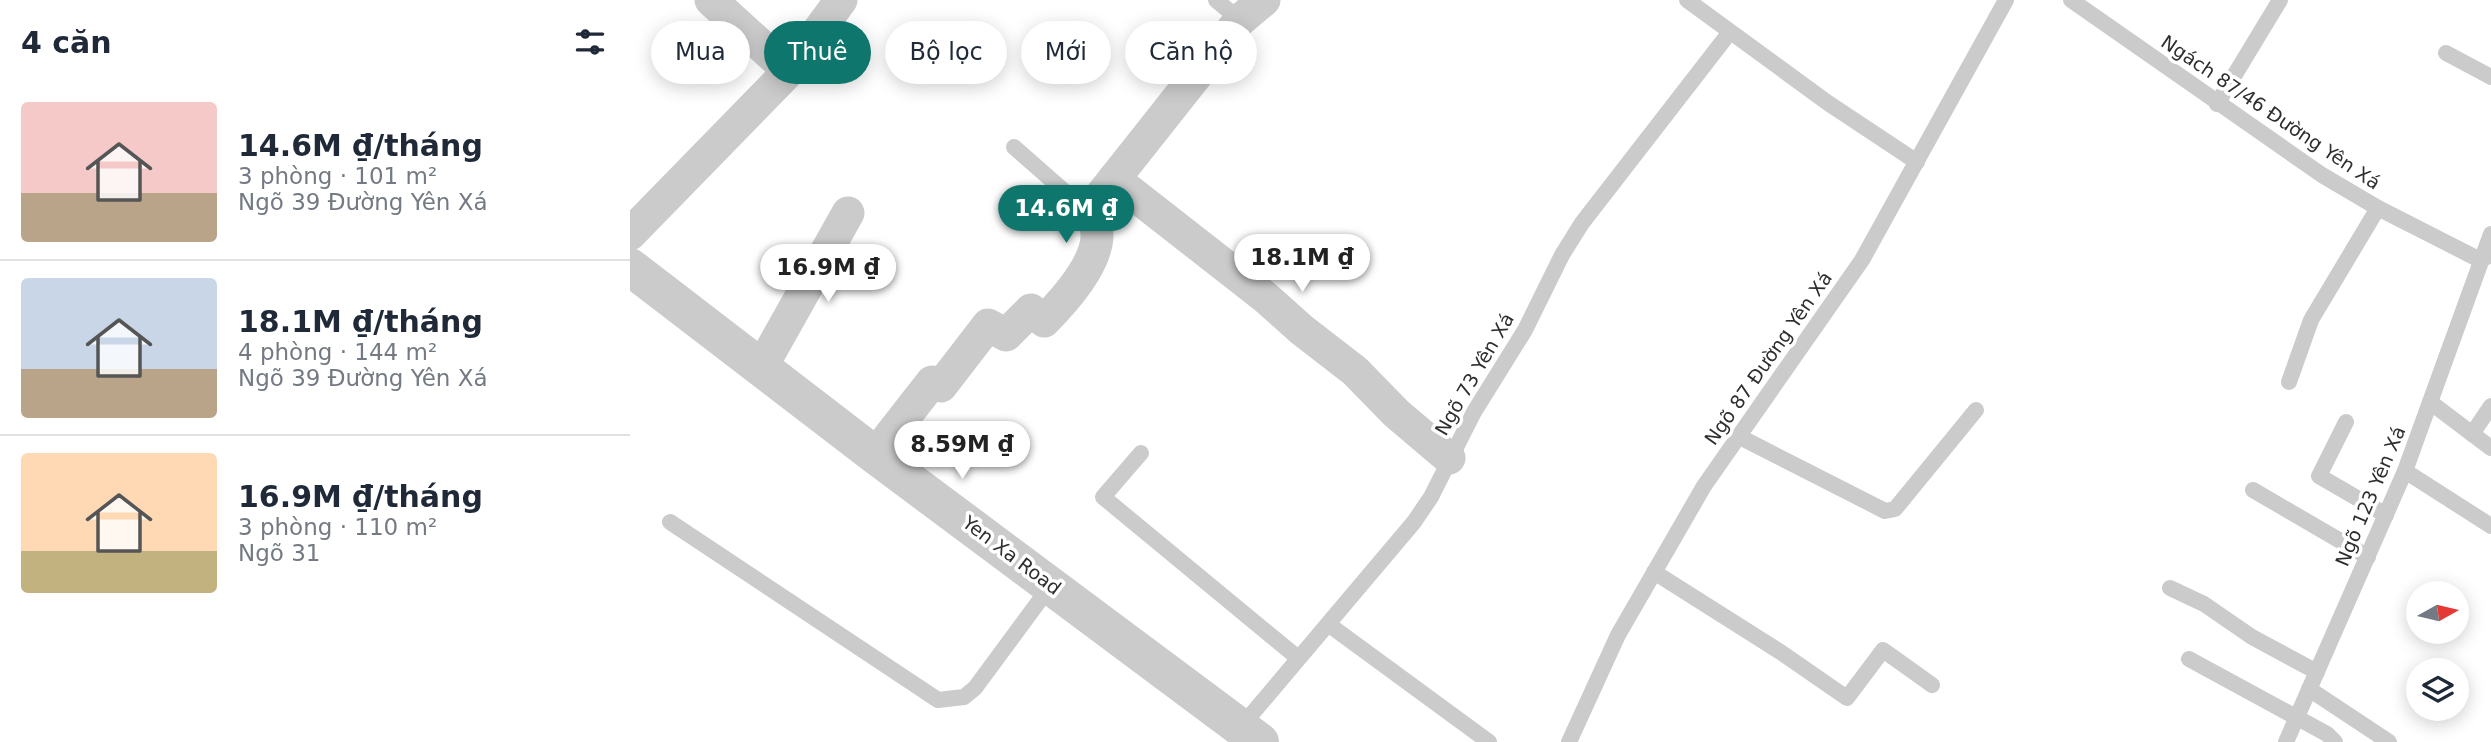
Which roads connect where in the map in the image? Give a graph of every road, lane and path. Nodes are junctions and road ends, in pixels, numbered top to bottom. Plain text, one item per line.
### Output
1 (711, 0) edge
2 (841, 0) edge
3 (1687, 0) edge
4 (2006, 0) edge
5 (2071, 0) edge
6 (2280, 0) edge
7 (1240, 7) edge
8 (826, 21) edge
9 (1730, 32) junction
10 (764, 48) edge
11 (2446, 53) dead end
12 (2491, 77) edge
13 (776, 84) edge
14 (2217, 104) junction
15 (1014, 147) dead end
16 (1917, 162) junction
17 (1114, 179) junction
18 (2378, 208) junction
19 (1088, 212) junction
20 (848, 213) dead end
21 (630, 234) edge
22 (2491, 234) edge
23 (2485, 259) edge
24 (630, 267) edge
25 (761, 368) junction
26 (2288, 382) dead end
27 (2430, 402) junction
28 (2491, 406) edge
29 (1976, 410) dead end
30 (2346, 422) dead end
31 (2472, 434) junction
32 (1738, 436) junction
33 (2491, 448) edge
34 (1141, 453) dead end
35 (875, 455) junction
36 (1450, 458) junction
37 (2405, 471) junction
38 (2253, 491) dead end
39 (2386, 515) junction
40 (670, 522) dead end
41 (2491, 526) edge
42 (2368, 557) junction
43 (1654, 572) junction
44 (1051, 585) junction
45 (2169, 589) dead end
46 (1328, 624) junction
47 (1298, 658) junction
48 (2189, 659) dead end
49 (2317, 672) junction
50 (1932, 685) dead end
51 (2309, 690) junction
52 (2297, 718) junction
53 (1250, 735) edge
54 (1489, 742) edge
55 (1569, 742) edge
56 (2286, 742) edge
57 (2335, 742) edge
58 (2389, 742) edge

1 - 10 street
2 - 8 street
3 - 9 lane
4 - 16 lane, Ngõ 87 Đường Yên Xá
5 - 14 lane, Ngách 87/46 Đường Yên Xá
6 - 14 lane
7 - 17 street
9 - 16 lane
9 - 36 lane, Ngõ 73 Yên Xá
11 - 12 lane
13 - 21 street
14 - 18 lane, Ngách 87/46 Đường Yên Xá
15 - 19 lane
16 - 32 lane, Ngõ 87 Đường Yên Xá
17 - 19 street
17 - 36 street
18 - 23 lane, Ngách 87/46 Đường Yên Xá
18 - 26 lane
19 - 35 street
20 - 25 street
22 - 23 lane, Ngõ 123 Yên Xá
23 - 27 lane, Ngõ 123 Yên Xá
24 - 25 street, Yen Xa Road
25 - 35 street, Yen Xa Road
27 - 31 lane
27 - 37 lane, Ngõ 123 Yên Xá
28 - 31 lane
29 - 32 lane
30 - 39 lane
31 - 33 lane
32 - 43 lane, Ngõ 87 Đường Yên Xá
34 - 47 lane
35 - 44 street, Yen Xa Road
36 - 46 lane, Ngõ 73 Yên Xá
37 - 39 lane, Ngõ 123 Yên Xá
37 - 41 lane
38 - 42 lane
39 - 42 lane, Ngõ 123 Yên Xá
40 - 44 lane
42 - 49 lane, Ngõ 123 Yên Xá
43 - 50 lane
43 - 55 lane, Ngõ 87 Đường Yên Xá
44 - 53 street, Yen Xa Road
45 - 49 lane
46 - 47 lane, Ngõ 73 Yên Xá
46 - 54 lane
47 - 53 lane, Ngõ 73 Yên Xá
48 - 52 lane
49 - 51 lane, Ngõ 123 Yên Xá
51 - 52 lane, Ngõ 123 Yên Xá
51 - 58 lane
52 - 56 lane, Ngõ 123 Yên Xá
52 - 57 lane

